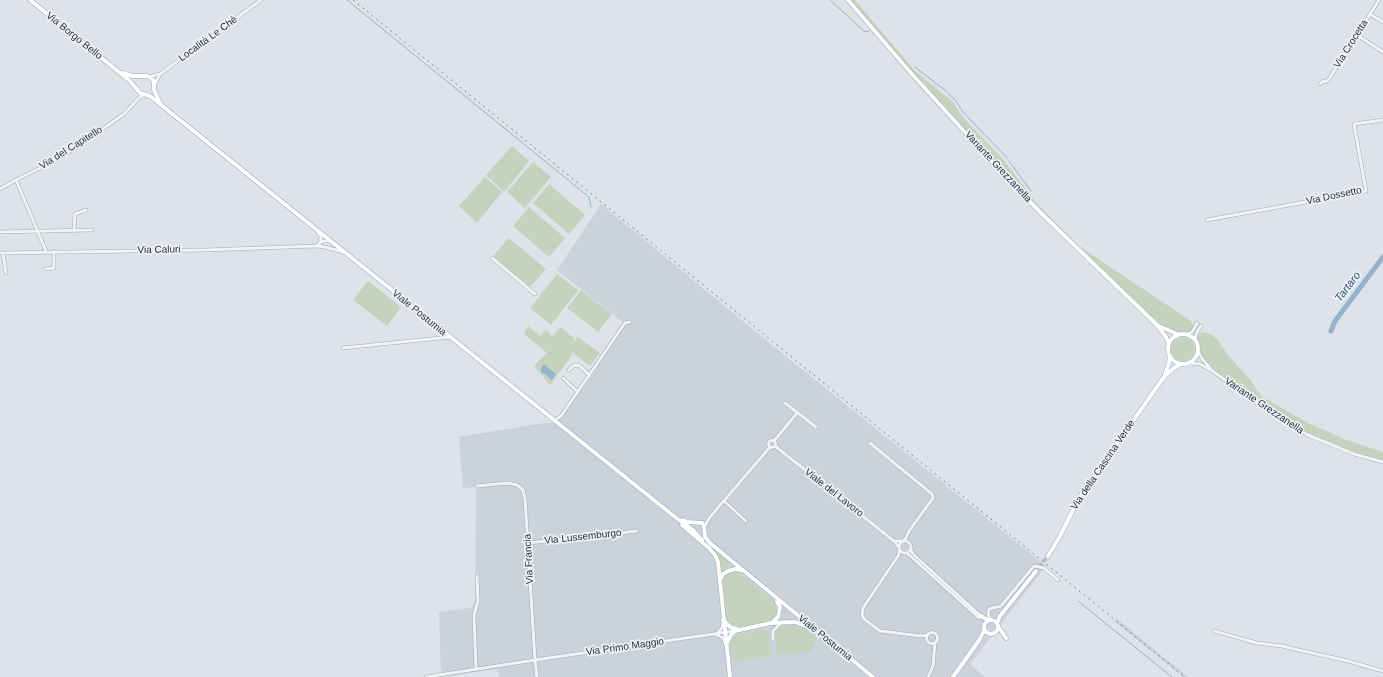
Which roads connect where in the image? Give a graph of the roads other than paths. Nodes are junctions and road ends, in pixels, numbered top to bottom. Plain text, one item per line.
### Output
1 (30, 0) edge
2 (262, 0) edge
3 (848, 0) edge
4 (1379, 0) edge
5 (1370, 14) junction
6 (1383, 22) edge
7 (1357, 35) junction
8 (1383, 52) edge
9 (119, 72) junction
10 (160, 74) junction
11 (142, 76) junction
12 (149, 76) junction
13 (1320, 84) dead end
14 (154, 86) junction
15 (137, 88) junction
16 (145, 94) junction
17 (136, 100) junction
18 (163, 108) junction
19 (1383, 120) edge
20 (16, 180) junction
21 (0, 189) edge
22 (86, 210) dead end
23 (1207, 220) dead end
24 (92, 230) dead end
25 (39, 231) junction
26 (74, 231) junction
27 (318, 231) junction
28 (0, 232) edge
29 (330, 241) junction
30 (320, 243) junction
31 (316, 246) junction
32 (325, 247) junction
33 (46, 251) junction
34 (54, 251) junction
35 (344, 252) junction
36 (1, 253) edge
37 (492, 258) dead end
38 (45, 268) dead end
39 (6, 273) dead end
40 (535, 294) dead end
41 (630, 322) dead end
42 (1197, 323) dead end
43 (1157, 325) junction
44 (1201, 326) dead end
45 (1177, 334) junction
46 (1188, 334) junction
47 (450, 337) junction
48 (1195, 339) junction
49 (1168, 344) junction
50 (343, 348) dead end
51 (1198, 352) junction
52 (1170, 356) junction
53 (1190, 363) junction
54 (1181, 364) junction
55 (569, 370) dead end
56 (1214, 372) junction
57 (590, 376) junction
58 (1164, 377) junction
59 (563, 378) dead end
60 (578, 392) junction
61 (785, 403) dead end
62 (797, 412) junction
63 (554, 421) junction
64 (816, 427) dead end
65 (774, 441) junction
66 (870, 443) dead end
67 (775, 446) junction
68 (770, 447) junction
69 (1383, 462) edge
70 (477, 486) dead end
71 (724, 501) junction
72 (675, 517) junction
73 (710, 517) junction
74 (746, 521) dead end
75 (698, 522) junction
76 (704, 528) junction
77 (637, 531) dead end
78 (695, 531) junction
79 (908, 534) junction
80 (702, 540) junction
81 (894, 540) junction
82 (903, 541) junction
83 (909, 542) junction
84 (528, 543) junction
85 (899, 549) junction
86 (911, 550) junction
87 (906, 553) junction
88 (898, 556) junction
89 (1048, 556) tunnel mouth
90 (743, 571) junction
91 (1036, 571) tunnel mouth
92 (477, 576) dead end
93 (1058, 580) dead end
94 (720, 581) junction
95 (776, 599) junction
96 (1000, 616) junction
97 (980, 617) junction
98 (723, 620) junction
99 (990, 620) junction
100 (783, 622) junction
101 (771, 623) junction
102 (984, 625) junction
103 (997, 625) junction
104 (737, 630) junction
105 (984, 630) junction
106 (1214, 631) dead end
107 (724, 634) junction
108 (819, 634) junction
109 (928, 634) junction
110 (991, 634) junction
111 (716, 635) junction
112 (921, 636) junction
113 (773, 639) dead end
114 (980, 639) junction
115 (927, 640) junction
116 (933, 643) junction
117 (726, 644) junction
118 (535, 660) junction
119 (476, 669) junction
120 (1383, 670) edge
121 (426, 677) edge
122 (537, 677) edge
123 (730, 677) edge
124 (873, 677) edge
125 (928, 677) edge
126 (954, 677) edge

1 - 9 main road, Via Borgo Bello
2 - 10 street, Località Le Chè
3 - 43 main road, Variante Grezzanella
4 - 5 street, Via Crocetta
5 - 6 street
5 - 7 street, Via Crocetta
7 - 8 street
7 - 13 street, Via Crocetta
9 - 11 main road, Via Borgo Bello
9 - 15 main road, Via Borgo Bello
10 - 12 street, Località Le Chè
10 - 14 street, Località Le Chè
11 - 12 main road
11 - 15 main road
12 - 14 main road, Viale Postumia
14 - 16 main road
14 - 18 main road, Viale Postumia
15 - 16 main road, Viale Postumia
15 - 17 street
16 - 17 street, Via del Capitello
16 - 18 main road, Viale Postumia
17 - 20 street, Via del Capitello
18 - 27 main road, Viale Postumia
19 - 23 street, Via Dossetto
20 - 21 street, Via del Capitello
20 - 25 street
22 - 26 street
24 - 26 street
25 - 26 street
25 - 28 street
25 - 33 street
27 - 29 main road, Viale Postumia
27 - 30 street
29 - 30 street
29 - 32 street
29 - 35 main road, Viale Postumia
30 - 31 street
31 - 32 street, Via Caluri
31 - 34 street, Via Caluri
32 - 35 street, Via Caluri
33 - 34 street, Via Caluri
33 - 36 street, Via Caluri
34 - 38 street
35 - 47 main road, Viale Postumia
36 - 39 street, Via Caluri
37 - 40 street
41 - 57 street
42 - 46 street
43 - 45 main road, Variante Grezzanella
43 - 49 main road, Variante Grezzanella
44 - 48 street
45 - 46 main road, Variante Grezzanella
45 - 49 main road
46 - 48 main road
47 - 50 street
47 - 63 main road, Viale Postumia
48 - 51 main road, Variante Grezzanella
49 - 52 main road, Variante Grezzanella
51 - 53 main road
51 - 56 street, Variante Grezzanella
52 - 54 main road
52 - 58 main road
53 - 54 main road, Variante Grezzanella
53 - 56 street, Variante Grezzanella
54 - 58 main road
55 - 57 street
56 - 69 street, Variante Grezzanella
57 - 60 street
58 - 89 main road, Via della Cascina Verde
59 - 60 street
60 - 63 street
61 - 62 street
62 - 64 street
62 - 65 street
63 - 72 main road, Viale Postumia
65 - 67 street
65 - 68 street
66 - 79 street
67 - 68 street
67 - 81 street, Viale del Lavoro
68 - 71 street
70 - 84 street, Via Francia
71 - 73 street
71 - 74 street
72 - 75 main road, Viale Postumia
72 - 78 main road, Viale Postumia
72 - 80 main road, Viale Postumia
73 - 75 street
73 - 76 street
75 - 76 main road, Viale Postumia
75 - 78 main road
76 - 78 main road
76 - 90 main road, Viale Postumia
77 - 84 street, Via Lussemburgo
78 - 80 main road, Viale Postumia
79 - 82 street
79 - 83 street
80 - 94 main road
81 - 82 street
81 - 85 street
82 - 83 street
82 - 85 street
83 - 86 street
84 - 118 street, Via Francia
85 - 87 street
85 - 88 street
86 - 87 street
86 - 97 street
87 - 88 street
87 - 97 street
88 - 112 street
90 - 94 main road
90 - 95 main road, Viale Postumia
91 - 96 main road
92 - 119 street
93 - 99 street
94 - 98 main road
95 - 101 main road
95 - 108 main road, Viale Postumia
96 - 99 main road
96 - 103 main road
97 - 99 main road
97 - 102 main road
98 - 104 main road
98 - 107 main road
98 - 111 street
99 - 102 main road
99 - 103 main road
100 - 101 main road, Via Primo Maggio
100 - 108 main road, Via Primo Maggio
100 - 113 street
101 - 104 main road, Via Primo Maggio
102 - 105 main road
103 - 110 main road
103 - 110 main road
104 - 107 street, Via Primo Maggio
104 - 117 main road
105 - 110 main road
105 - 114 main road
106 - 120 street
107 - 111 street, Via Primo Maggio
107 - 117 main road
108 - 124 main road, Viale Postumia
109 - 112 street
109 - 115 street
109 - 116 street
110 - 114 main road
111 - 117 street
111 - 118 street, Via Primo Maggio
112 - 115 street
114 - 126 main road
115 - 116 street
116 - 125 street
117 - 123 main road
118 - 119 street, Via Primo Maggio
118 - 122 street, Via Francia
119 - 121 street, Via Primo Maggio

